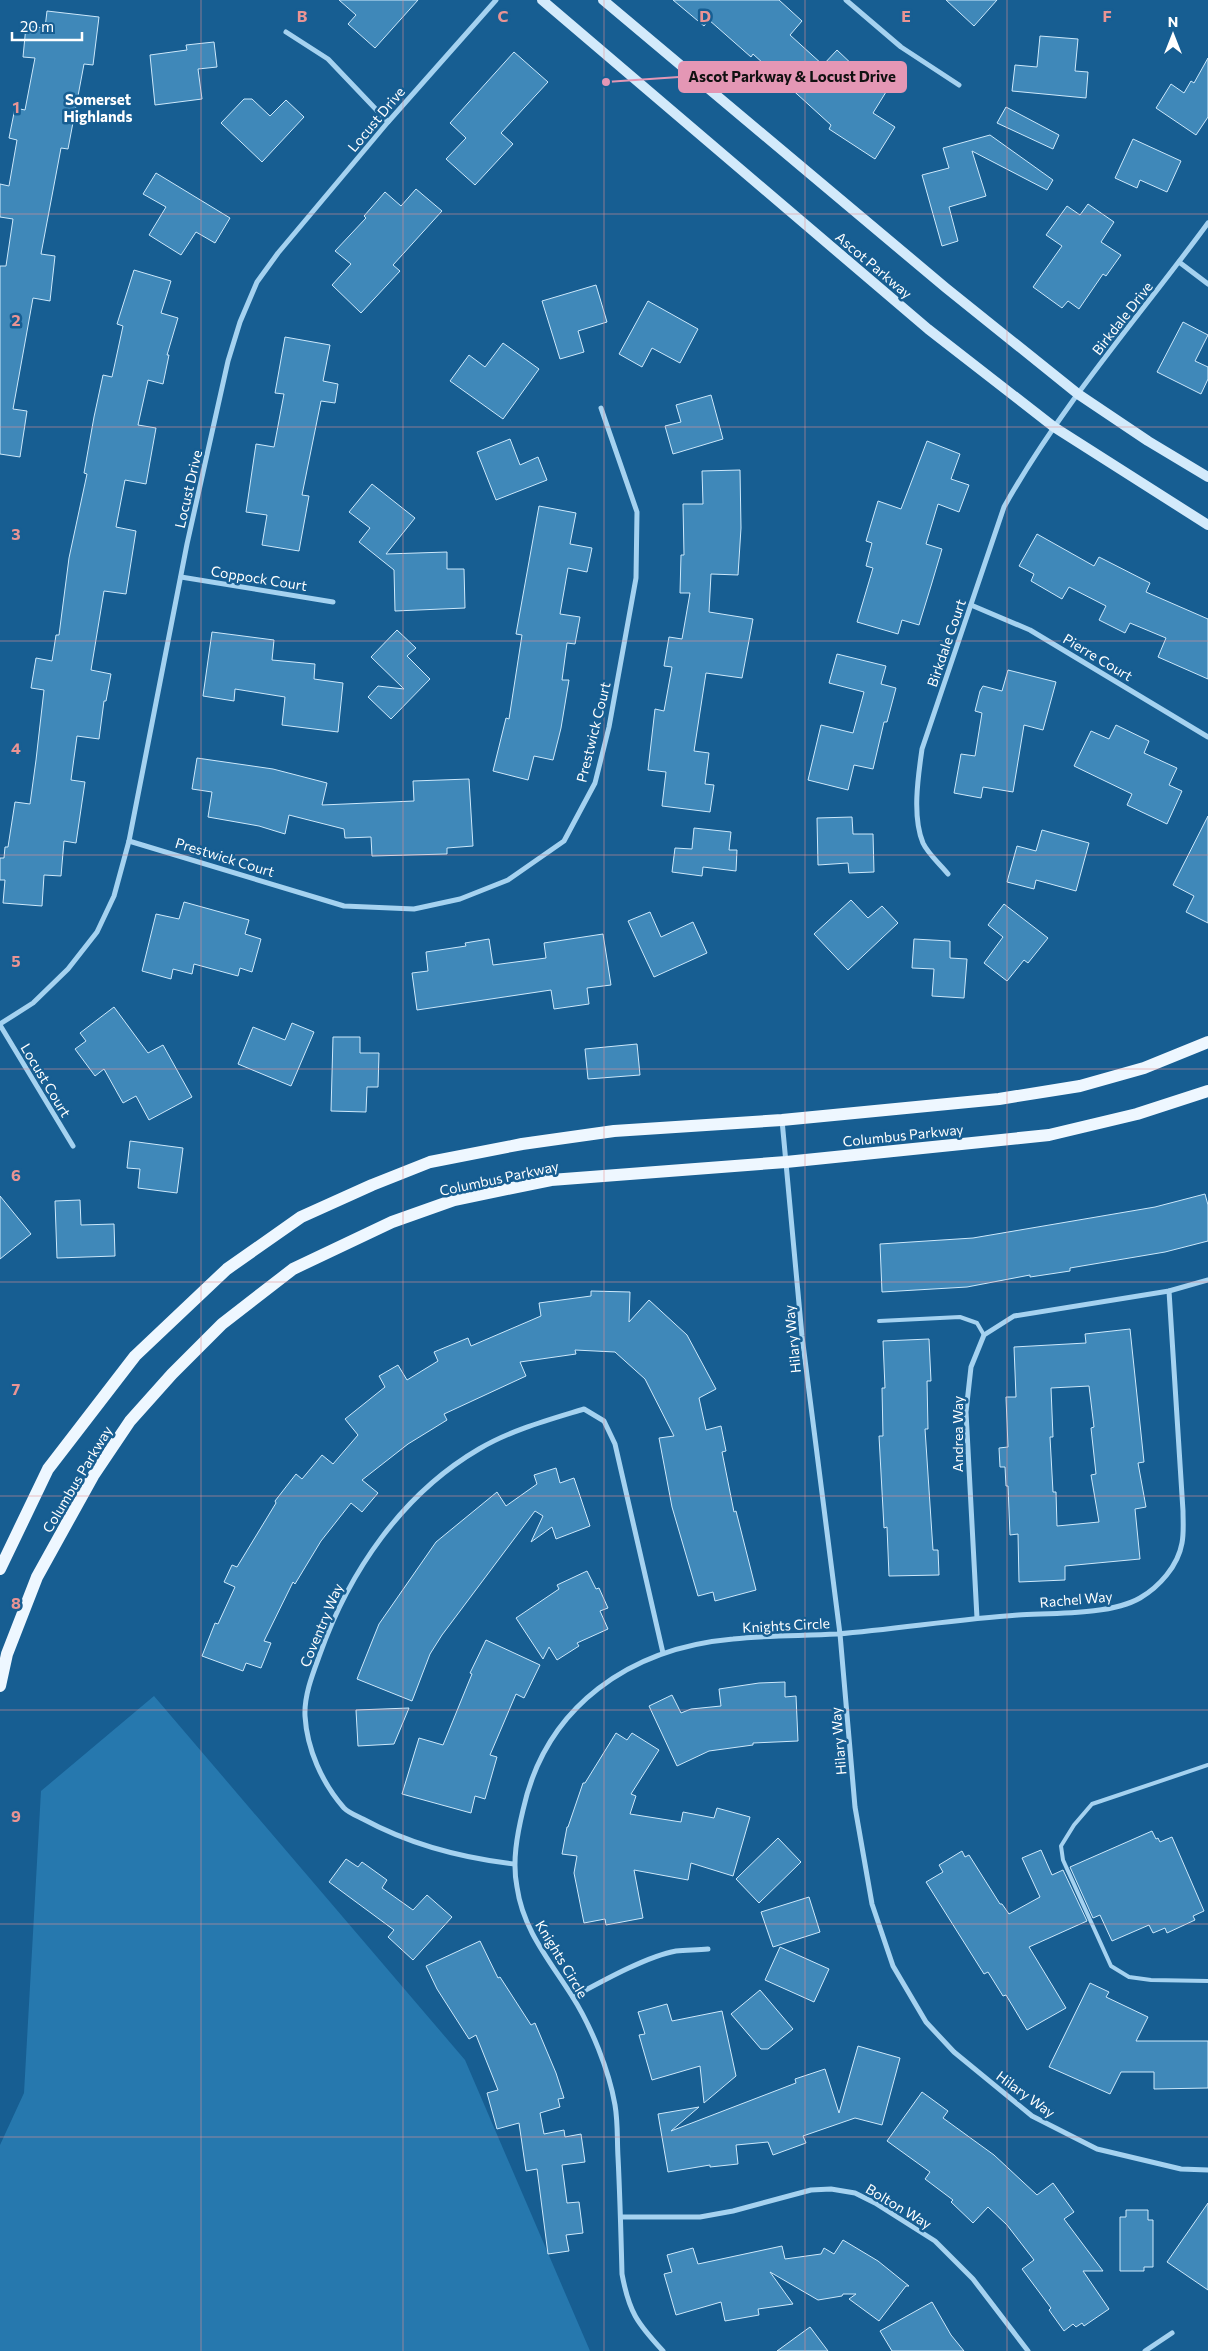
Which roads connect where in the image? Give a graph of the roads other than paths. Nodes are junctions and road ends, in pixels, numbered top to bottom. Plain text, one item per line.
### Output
1 (496, 0) edge
2 (542, 0) edge
3 (603, 0) edge
4 (846, 0) edge
5 (286, 32) dead end
6 (959, 85) dead end
7 (388, 122) junction
8 (1208, 223) edge
9 (1179, 262) junction
10 (1208, 284) edge
11 (1078, 394) junction
12 (601, 408) dead end
13 (1054, 427) junction
14 (1208, 477) edge
15 (1208, 525) edge
16 (181, 577) junction
17 (332, 602) dead end
18 (971, 605) junction
19 (1208, 737) edge
20 (129, 841) junction
21 (948, 874) dead end
22 (0, 1025) edge
23 (1208, 1042) edge
24 (1208, 1091) edge
25 (782, 1120) junction
26 (73, 1146) dead end
27 (786, 1162) junction
28 (1208, 1280) edge
29 (1169, 1291) junction
30 (879, 1321) dead end
31 (984, 1335) junction
32 (0, 1569) edge
33 (977, 1618) junction
34 (840, 1634) junction
35 (663, 1653) junction
36 (0, 1686) edge
37 (1208, 1764) edge
38 (514, 1864) junction
39 (708, 1949) dead end
40 (1208, 1981) edge
41 (573, 1998) junction
42 (1208, 2170) edge
43 (621, 2217) junction
44 (1172, 2333) dead end
45 (663, 2351) edge
46 (1028, 2351) edge
47 (1145, 2351) edge

1 - 7 street, Locust Drive
2 - 13 main road, Ascot Parkway
3 - 11 main road, Ascot Parkway
4 - 6 street
5 - 7 street
7 - 16 street, Locust Drive
8 - 9 street, Birkdale Drive
9 - 10 street
9 - 11 street, Birkdale Drive
11 - 13 street, Birkdale Drive
11 - 14 main road, Ascot Parkway
12 - 20 street, Prestwick Court
13 - 15 main road, Ascot Parkway
13 - 18 street, Birkdale Court
16 - 17 street, Coppock Court
16 - 20 street, Locust Drive
18 - 19 street, Pierre Court
18 - 21 street, Birkdale Court
20 - 22 street, Locust Drive
22 - 26 street, Locust Court
23 - 25 main road, Columbus Parkway
24 - 27 main road, Columbus Parkway
25 - 27 street, Hilary Way
25 - 32 main road, Columbus Parkway
27 - 34 street, Hilary Way
27 - 36 main road, Columbus Parkway
28 - 29 street
29 - 31 street
29 - 33 street, Rachel Way
30 - 31 lane
31 - 33 street, Andrea Way
33 - 34 street, Rachel Way
34 - 35 street, Knights Circle
34 - 42 street, Hilary Way
35 - 38 street, Knights Circle
35 - 38 street, Coventry Way
37 - 40 lane
38 - 41 street, Knights Circle
39 - 41 street
41 - 43 street, Knights Circle
43 - 45 street, Knights Circle
43 - 46 street, Bolton Way
44 - 47 street

